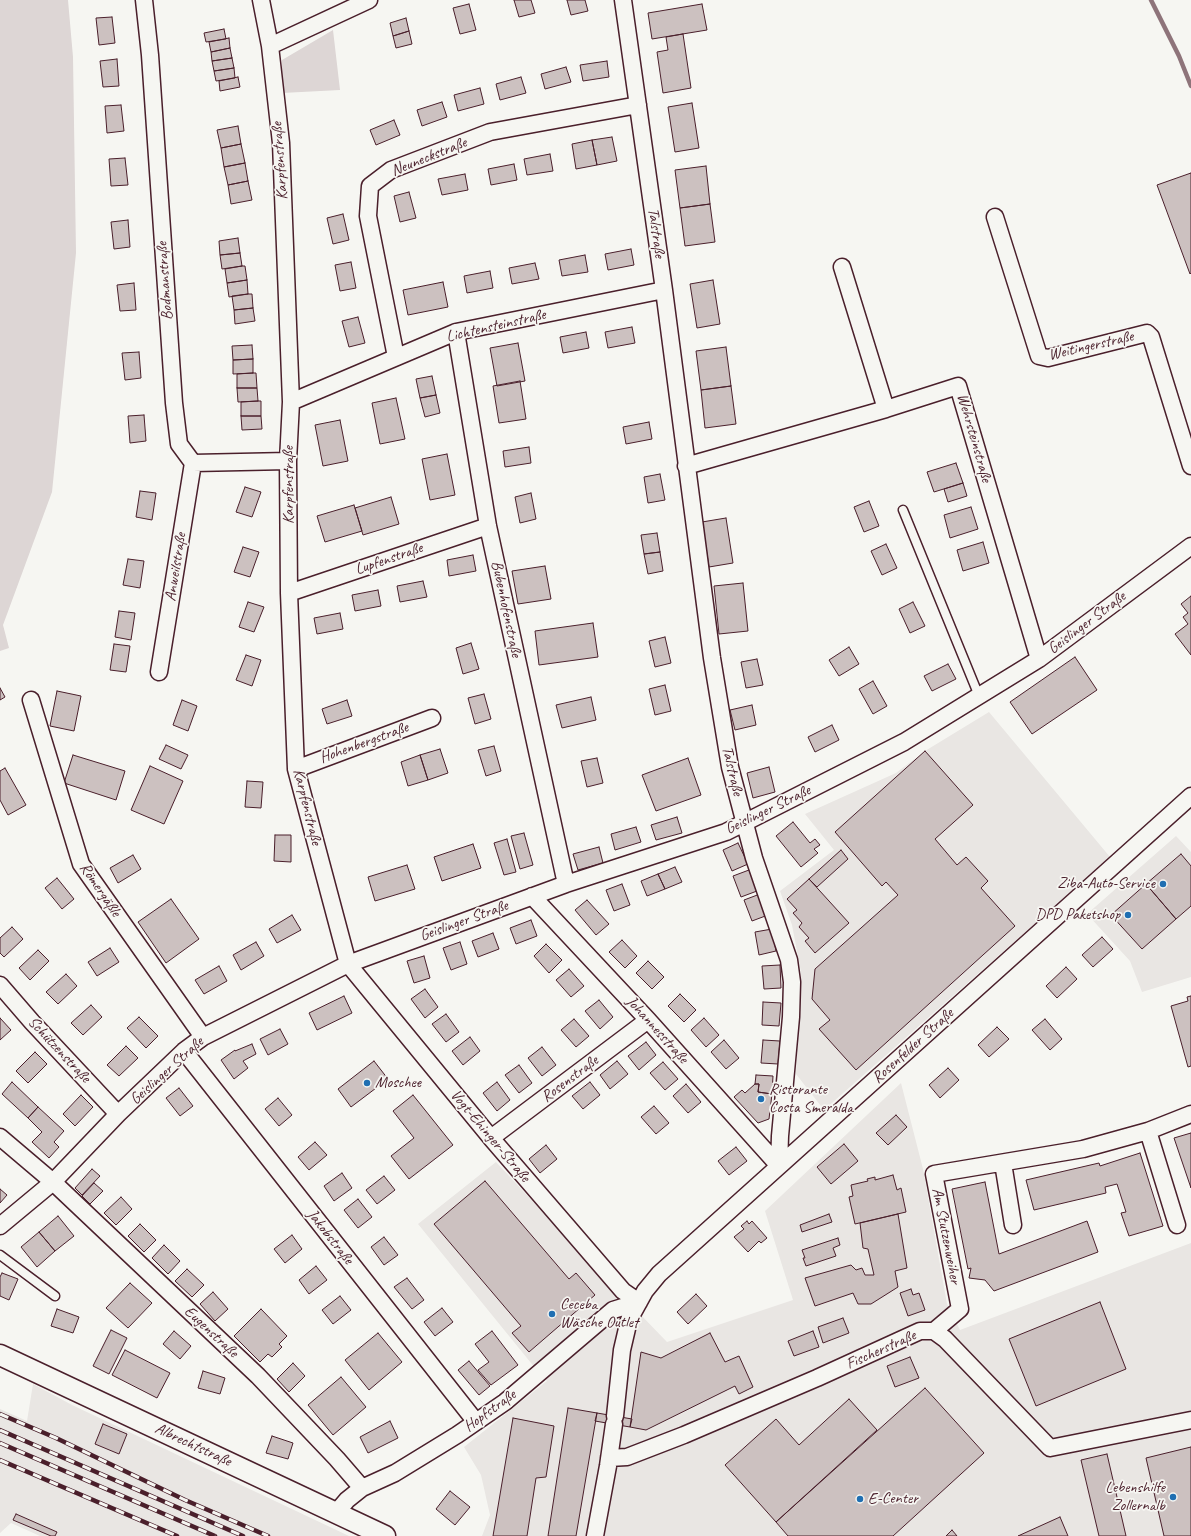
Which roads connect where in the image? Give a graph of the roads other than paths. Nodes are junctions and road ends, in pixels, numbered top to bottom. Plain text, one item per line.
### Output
1 (144, 0) edge
2 (261, 0) edge
3 (369, 0) edge
4 (624, 0) edge
5 (270, 46) junction
6 (638, 105) junction
7 (995, 217) dead end
8 (842, 267) dead end
9 (664, 290) junction
10 (456, 332) junction
11 (396, 357) junction
12 (291, 402) junction
13 (886, 409) junction
14 (288, 461) junction
15 (193, 463) junction
16 (686, 466) junction
17 (1191, 466) edge
18 (903, 510) dead end
19 (488, 526) junction
20 (1191, 546) edge
21 (290, 593) junction
22 (1039, 659) junction
23 (159, 672) dead end
24 (979, 696) junction
25 (31, 700) dead end
26 (432, 718) dead end
27 (296, 769) junction
28 (1191, 796) edge
29 (745, 822) junction
30 (566, 884) junction
31 (532, 896) junction
32 (348, 964) junction
33 (0, 984) edge
34 (648, 1020) junction
35 (203, 1037) junction
36 (184, 1051) junction
37 (118, 1114) junction
38 (1191, 1114) edge
39 (1148, 1131) junction
40 (0, 1137) edge
41 (491, 1138) junction
42 (1003, 1163) junction
43 (779, 1166) junction
44 (53, 1182) junction
45 (1013, 1225) dead end
46 (1177, 1225) dead end
47 (0, 1226) edge
48 (0, 1255) edge
49 (55, 1296) dead end
50 (639, 1302) junction
51 (934, 1331) junction
52 (0, 1355) edge
53 (1191, 1420) edge
54 (476, 1422) junction
55 (609, 1458) junction
56 (362, 1488) junction
57 (336, 1513) junction
58 (385, 1536) edge
59 (595, 1536) edge

1 - 15 street, Bodmanstraße
2 - 5 street, Karpfenstraße
3 - 5 street
4 - 6 street, Talstraße
5 - 12 street, Karpfenstraße
6 - 9 street, Talstraße
6 - 11 street, Neuneckstraße
7 - 17 street, Weitingerstraße
8 - 13 street
9 - 10 street, Lichtensteinstraße
9 - 16 street, Talstraße
10 - 11 street, Lichtensteinstraße
10 - 19 street, Bubenhofenstraße
11 - 12 street, Lichtensteinstraße
12 - 14 street, Karpfenstraße
13 - 16 street
13 - 22 street, Wehrsteinstraße
14 - 15 street
14 - 21 street, Karpfenstraße
15 - 23 street, Anweilstraße
16 - 29 street, Talstraße
18 - 24 lane
19 - 21 street, Lupfenstraße
19 - 30 street, Bubenhofenstraße
20 - 22 street, Geislinger Straße
21 - 27 street, Karpfenstraße
22 - 24 street, Geislinger Straße
24 - 29 street, Geislinger Straße
25 - 35 street, Römergäßle
26 - 27 street, Hohenbergstraße
27 - 32 street, Karpfenstraße
28 - 43 street, Rosenfelder Straße
29 - 30 street, Geislinger Straße
29 - 43 street, Talstraße
30 - 31 street, Geislinger Straße
31 - 32 street, Geislinger Straße
31 - 34 street, Johannesstraße
32 - 35 street, Geislinger Straße
32 - 41 street, Vogt-Ehinger-Straße
33 - 37 street, Schützenstraße
34 - 41 street, Rosenstraße
34 - 43 street, Johannesstraße
35 - 36 street, Geislinger Straße
36 - 37 street, Geislinger Straße
36 - 54 street, Jakobstraße
37 - 44 street, Geislinger Straße
38 - 39 street, Am Stutzenweiher
39 - 42 street, Am Stutzenweiher
39 - 46 street
40 - 44 street, Eugenstraße
41 - 50 street, Vogt-Ehinger-Straße
42 - 45 street
42 - 51 street, Am Stutzenweiher
43 - 50 street, Rosenfelder Straße
44 - 47 street, Geislinger Straße
44 - 56 street, Eugenstraße
48 - 49 lane
50 - 54 street, Hopfstraße
50 - 55 street, Rosenfelder Straße
51 - 53 street, Fischerstraße
51 - 55 street, Fischerstraße
52 - 57 street, Albrechtstraße
54 - 56 street, Hopfstraße
55 - 59 street, Rosenfelder Straße
56 - 57 street, Hopfstraße
57 - 58 street, Albrechtstraße

